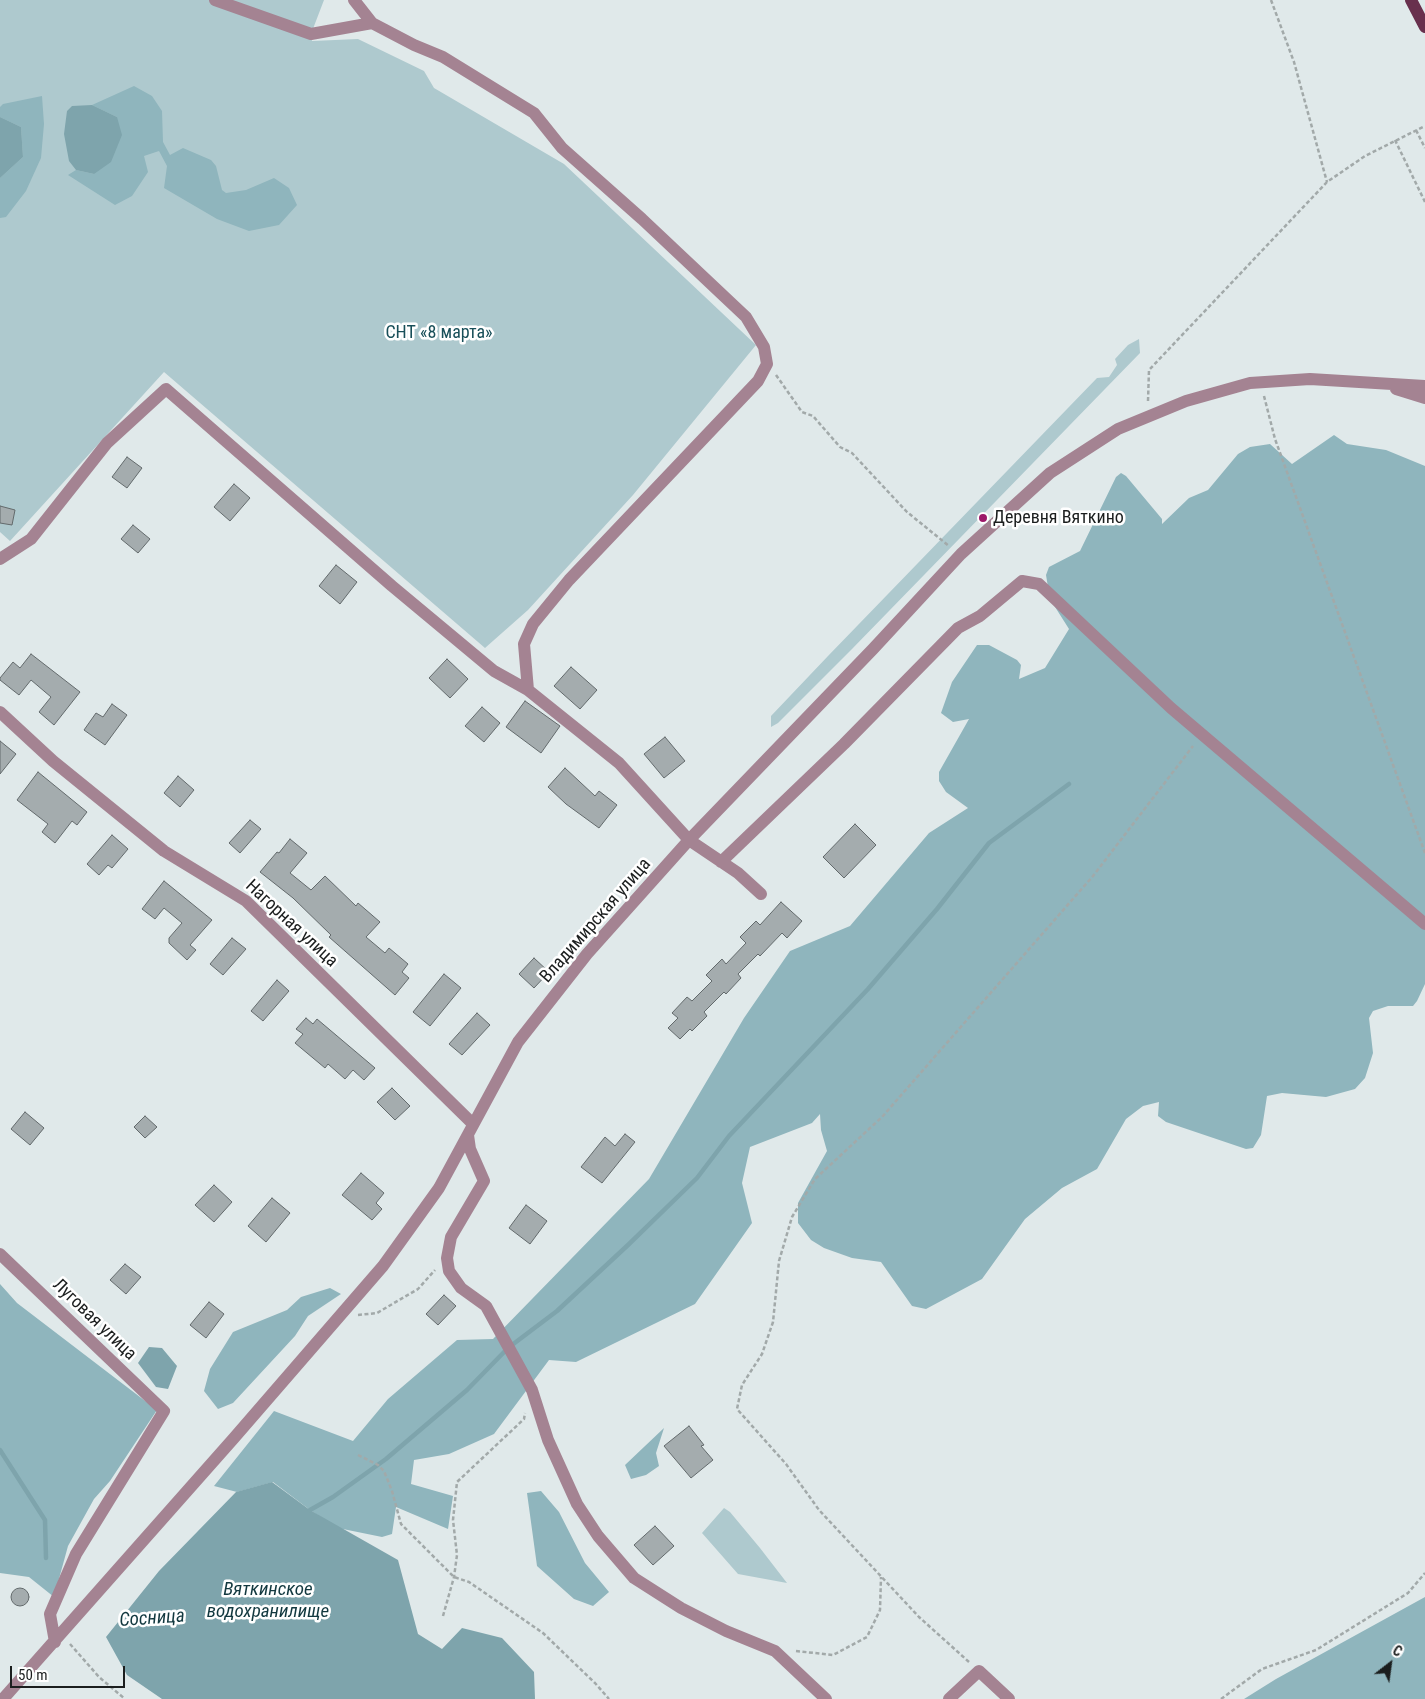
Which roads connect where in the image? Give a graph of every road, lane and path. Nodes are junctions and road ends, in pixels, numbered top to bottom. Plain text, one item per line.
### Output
1 (215, 0) edge
2 (354, 0) edge
3 (1271, 0) edge
4 (1411, 0) edge
5 (372, 23) junction
6 (1425, 27) edge
7 (1425, 126) edge
8 (1416, 130) junction
9 (1395, 140) junction
10 (1425, 148) edge
11 (1327, 182) junction
12 (1425, 202) edge
13 (767, 364) junction
14 (1261, 382) junction
15 (1377, 382) junction
16 (1425, 386) edge
17 (1425, 398) edge
18 (1147, 417) junction
19 (961, 554) junction
20 (0, 559) edge
21 (528, 690) junction
22 (0, 712) edge
23 (1202, 734) junction
24 (689, 840) junction
25 (1425, 853) edge
26 (721, 862) junction
27 (761, 894) dead end
28 (1425, 924) edge
29 (470, 1129) junction
30 (0, 1254) edge
31 (446, 1258) junction
32 (351, 1317) dead end
33 (532, 1390) junction
34 (358, 1455) dead end
35 (1425, 1574) edge
36 (454, 1577) junction
37 (881, 1577) junction
38 (443, 1616) dead end
39 (55, 1642) junction
40 (70, 1644) dead end
41 (775, 1651) junction
42 (979, 1671) junction
43 (3, 1699) edge
44 (125, 1699) edge
45 (609, 1699) edge
46 (826, 1699) edge
47 (949, 1699) edge
48 (1009, 1699) edge
49 (1222, 1699) edge

1 - 5 street
2 - 5 street
3 - 11 path
4 - 6 main road
5 - 13 street
7 - 8 path
8 - 9 path
8 - 10 path
9 - 11 path
9 - 12 path
11 - 18 path
13 - 19 path
13 - 21 street
14 - 15 street, Владимирская улица
14 - 18 street, Владимирская улица
14 - 25 path
15 - 16 street
15 - 17 street
18 - 19 street, Владимирская улица
19 - 24 street, Владимирская улица
20 - 21 street
21 - 24 street
22 - 29 street, Нагорная улица
23 - 26 street
23 - 28 street
23 - 37 path
24 - 26 street
24 - 29 street, Владимирская улица
26 - 27 street
29 - 31 street
29 - 39 street, Владимирская улица
30 - 39 street, Луговая улица
31 - 32 path
31 - 33 street
33 - 36 path
33 - 41 street
34 - 36 path
35 - 49 path
36 - 38 path
36 - 45 path
37 - 41 path
37 - 42 path
39 - 43 street, Владимирская улица
40 - 44 path
41 - 46 street
42 - 47 street
42 - 48 street

